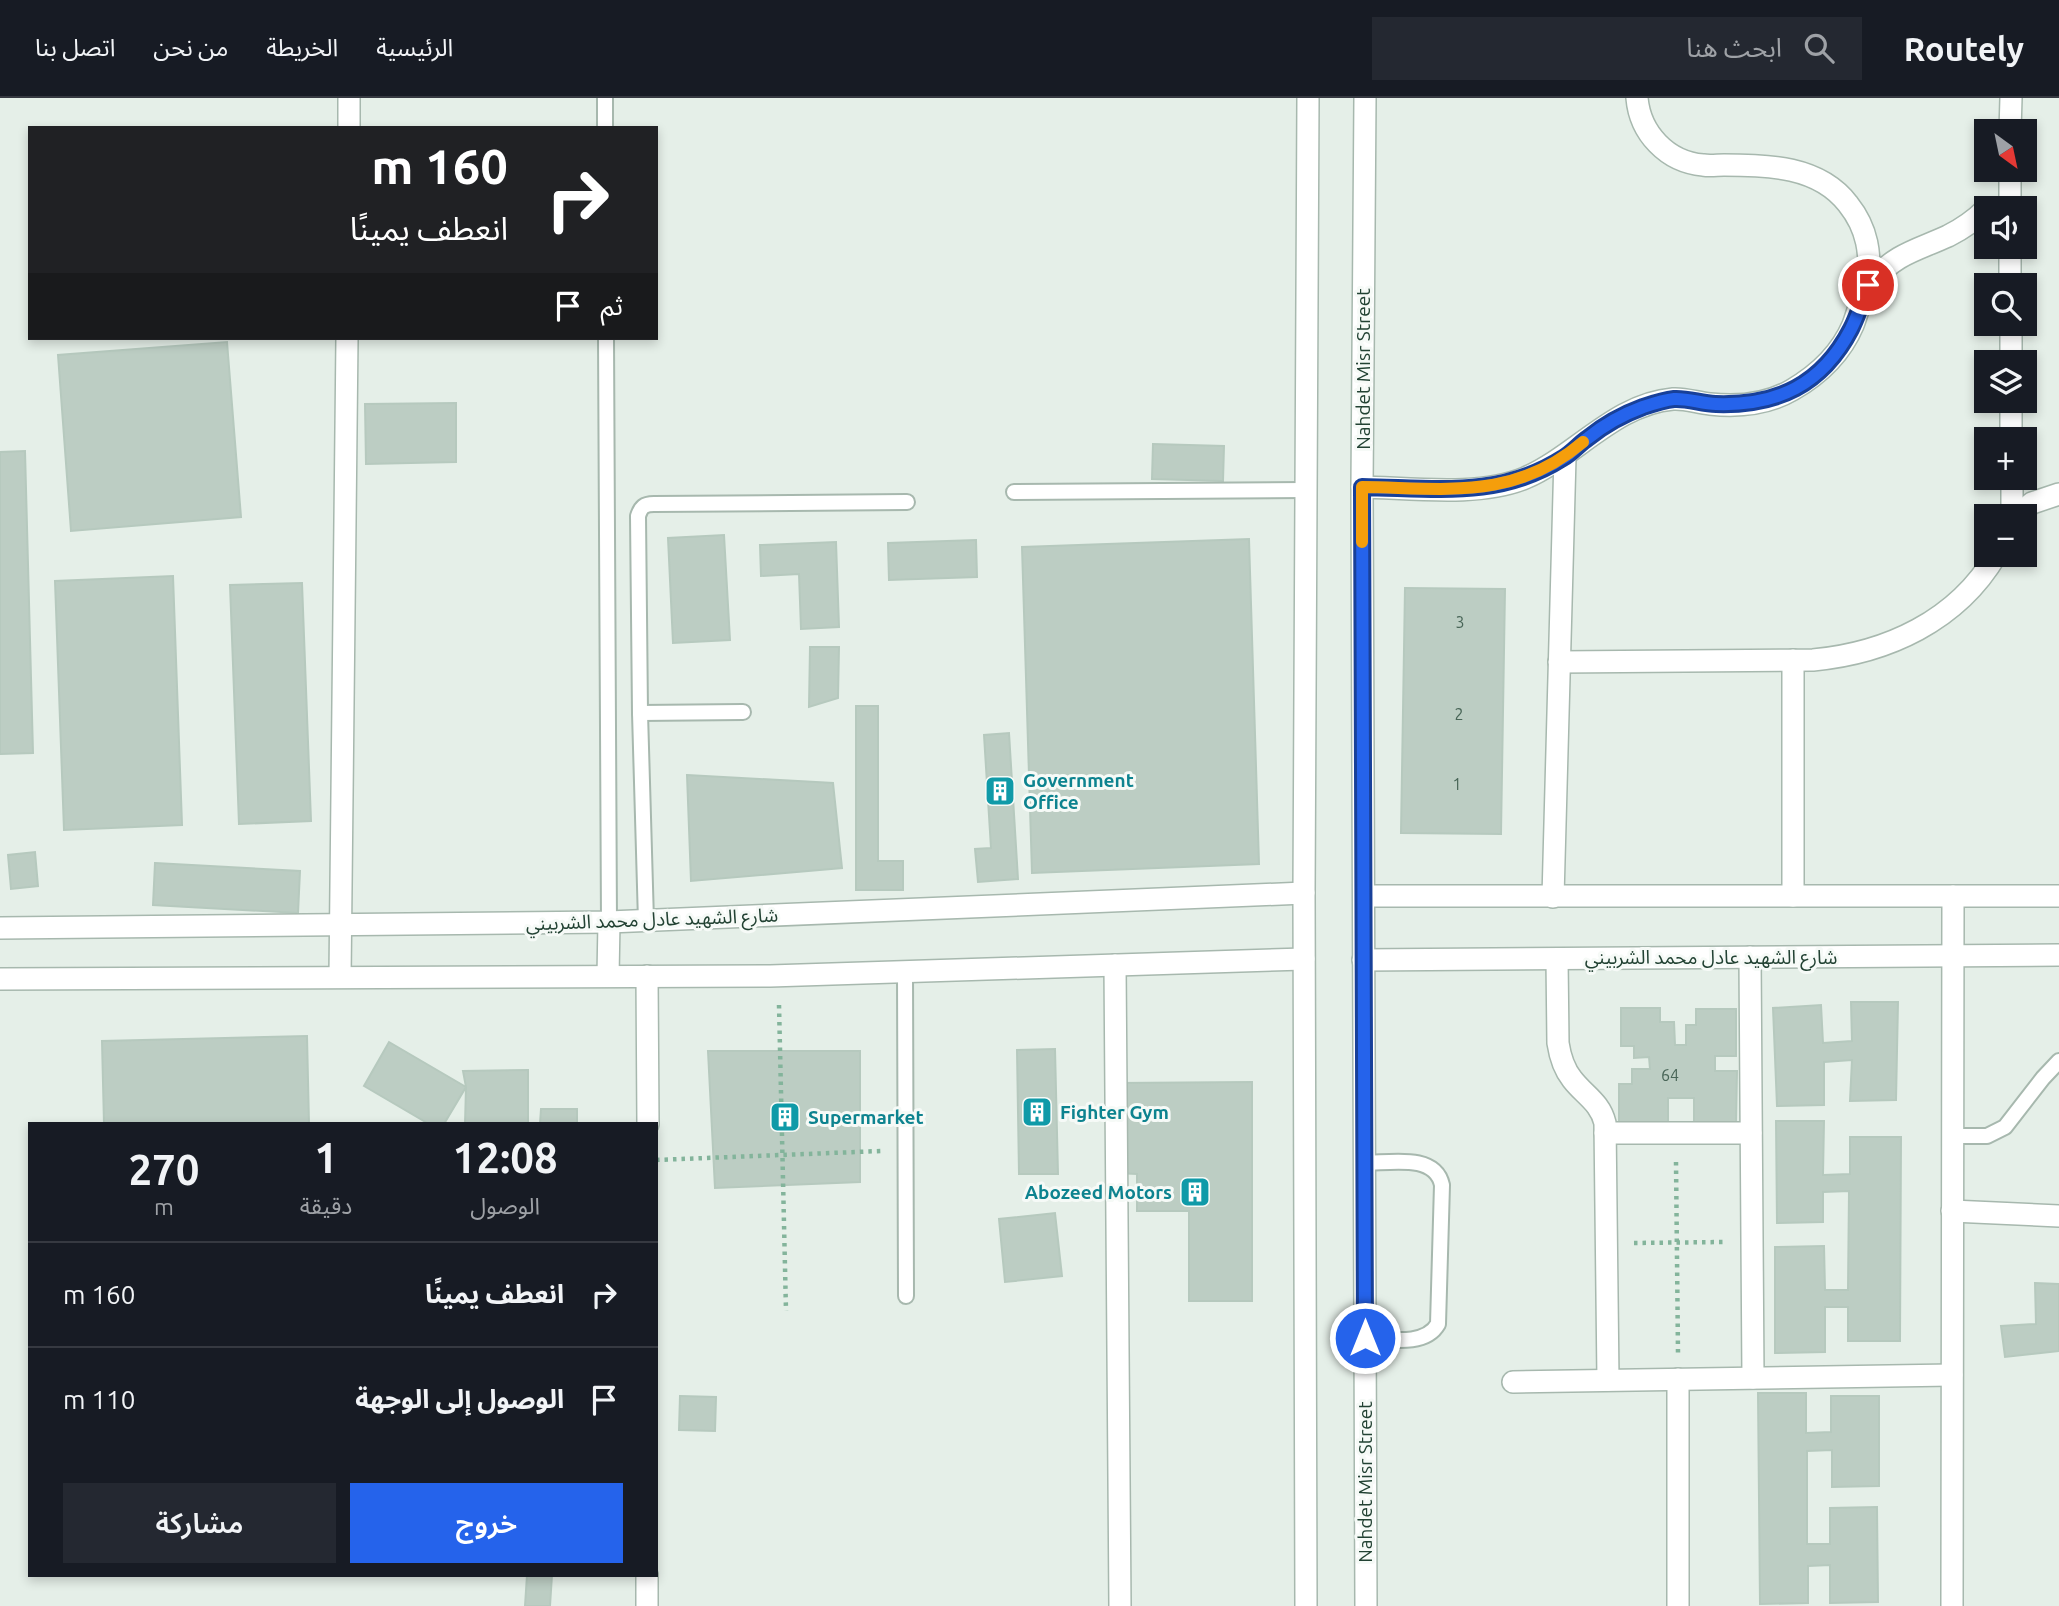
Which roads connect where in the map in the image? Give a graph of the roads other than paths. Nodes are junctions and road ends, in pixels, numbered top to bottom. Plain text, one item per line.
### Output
1 (349, 98) edge
2 (605, 98) edge
3 (1308, 98) edge
4 (1365, 98) edge
5 (1637, 98) edge
6 (2011, 98) edge
7 (2010, 119) edge
8 (349, 126) edge
9 (605, 126) edge
10 (1974, 220) edge
11 (1868, 285) junction
12 (346, 340) edge
13 (606, 340) edge
14 (1565, 457) junction
15 (1362, 487) junction
16 (1307, 490) junction
17 (1014, 492) dead end
18 (2059, 494) edge
19 (907, 502) dead end
20 (2031, 504) edge
21 (1988, 567) edge
22 (1793, 660) junction
23 (1559, 662) junction
24 (743, 712) dead end
25 (640, 713) junction
26 (1304, 892) junction
27 (1364, 896) junction
28 (1793, 896) junction
29 (1553, 897) junction
30 (1953, 897) junction
31 (2059, 897) edge
32 (646, 921) junction
33 (609, 922) junction
34 (341, 925) junction
35 (0, 929) edge
36 (2059, 955) edge
37 (1953, 956) junction
38 (1749, 957) junction
39 (1304, 959) junction
40 (1557, 959) junction
41 (1363, 960) junction
42 (1115, 965) junction
43 (905, 972) junction
44 (608, 976) junction
45 (647, 976) junction
46 (340, 977) junction
47 (0, 979) edge
48 (2059, 1061) edge
49 (648, 1122) edge
50 (1605, 1133) junction
51 (1751, 1133) junction
52 (1952, 1136) junction
53 (1364, 1163) junction
54 (1952, 1211) junction
55 (2059, 1216) edge
56 (906, 1296) dead end
57 (1365, 1338) junction
58 (1952, 1375) junction
59 (1753, 1378) junction
60 (1678, 1379) junction
61 (1608, 1380) junction
62 (1513, 1381) dead end
63 (647, 1577) edge
64 (1673, 1603) edge
65 (647, 1606) edge
66 (1119, 1606) edge
67 (1306, 1606) edge
68 (1366, 1606) edge
69 (1952, 1606) edge

1 - 8 street
2 - 9 lane
3 - 16 street
4 - 15 street, Nahdet Misr Street
5 - 11 street
6 - 7 street
10 - 11 street
11 - 14 street
12 - 34 street
13 - 33 lane
14 - 15 street
14 - 23 street
15 - 27 street, Nahdet Misr Street
16 - 17 lane
16 - 26 street
18 - 20 street
19 - 25 lane
21 - 22 street
22 - 23 street
22 - 28 street
23 - 29 street
24 - 25 lane
25 - 32 lane
26 - 32 street, شارع الشهيد عادل محمد الشربيني
26 - 39 street
27 - 29 street
27 - 41 street, Nahdet Misr Street
28 - 29 street
28 - 30 street
30 - 31 street
30 - 37 street
32 - 33 street, شارع الشهيد عادل محمد الشربيني
33 - 34 street, شارع الشهيد عادل محمد الشربيني
33 - 44 street
34 - 35 street, شارع الشهيد عادل محمد الشربيني
34 - 46 street
36 - 37 street, شارع الشهيد عادل محمد الشربيني
37 - 38 street, شارع الشهيد عادل محمد الشربيني
37 - 52 street
38 - 40 street, شارع الشهيد عادل محمد الشربيني
38 - 51 street
39 - 42 street
39 - 67 street
40 - 41 street, شارع الشهيد عادل محمد الشربيني
40 - 50 street
41 - 53 street, Nahdet Misr Street
42 - 43 street
42 - 66 street
43 - 45 street
43 - 56 lane
44 - 45 street
44 - 46 street
45 - 49 street
46 - 47 street
48 - 52 lane
50 - 51 street
50 - 61 street
51 - 59 street
52 - 54 street
53 - 57 street, Nahdet Misr Street
53 - 57 lane
54 - 55 street
54 - 58 street
57 - 68 street, Nahdet Misr Street
58 - 59 street
58 - 69 street
59 - 60 street
60 - 61 street
60 - 64 street
61 - 62 street
63 - 65 street

